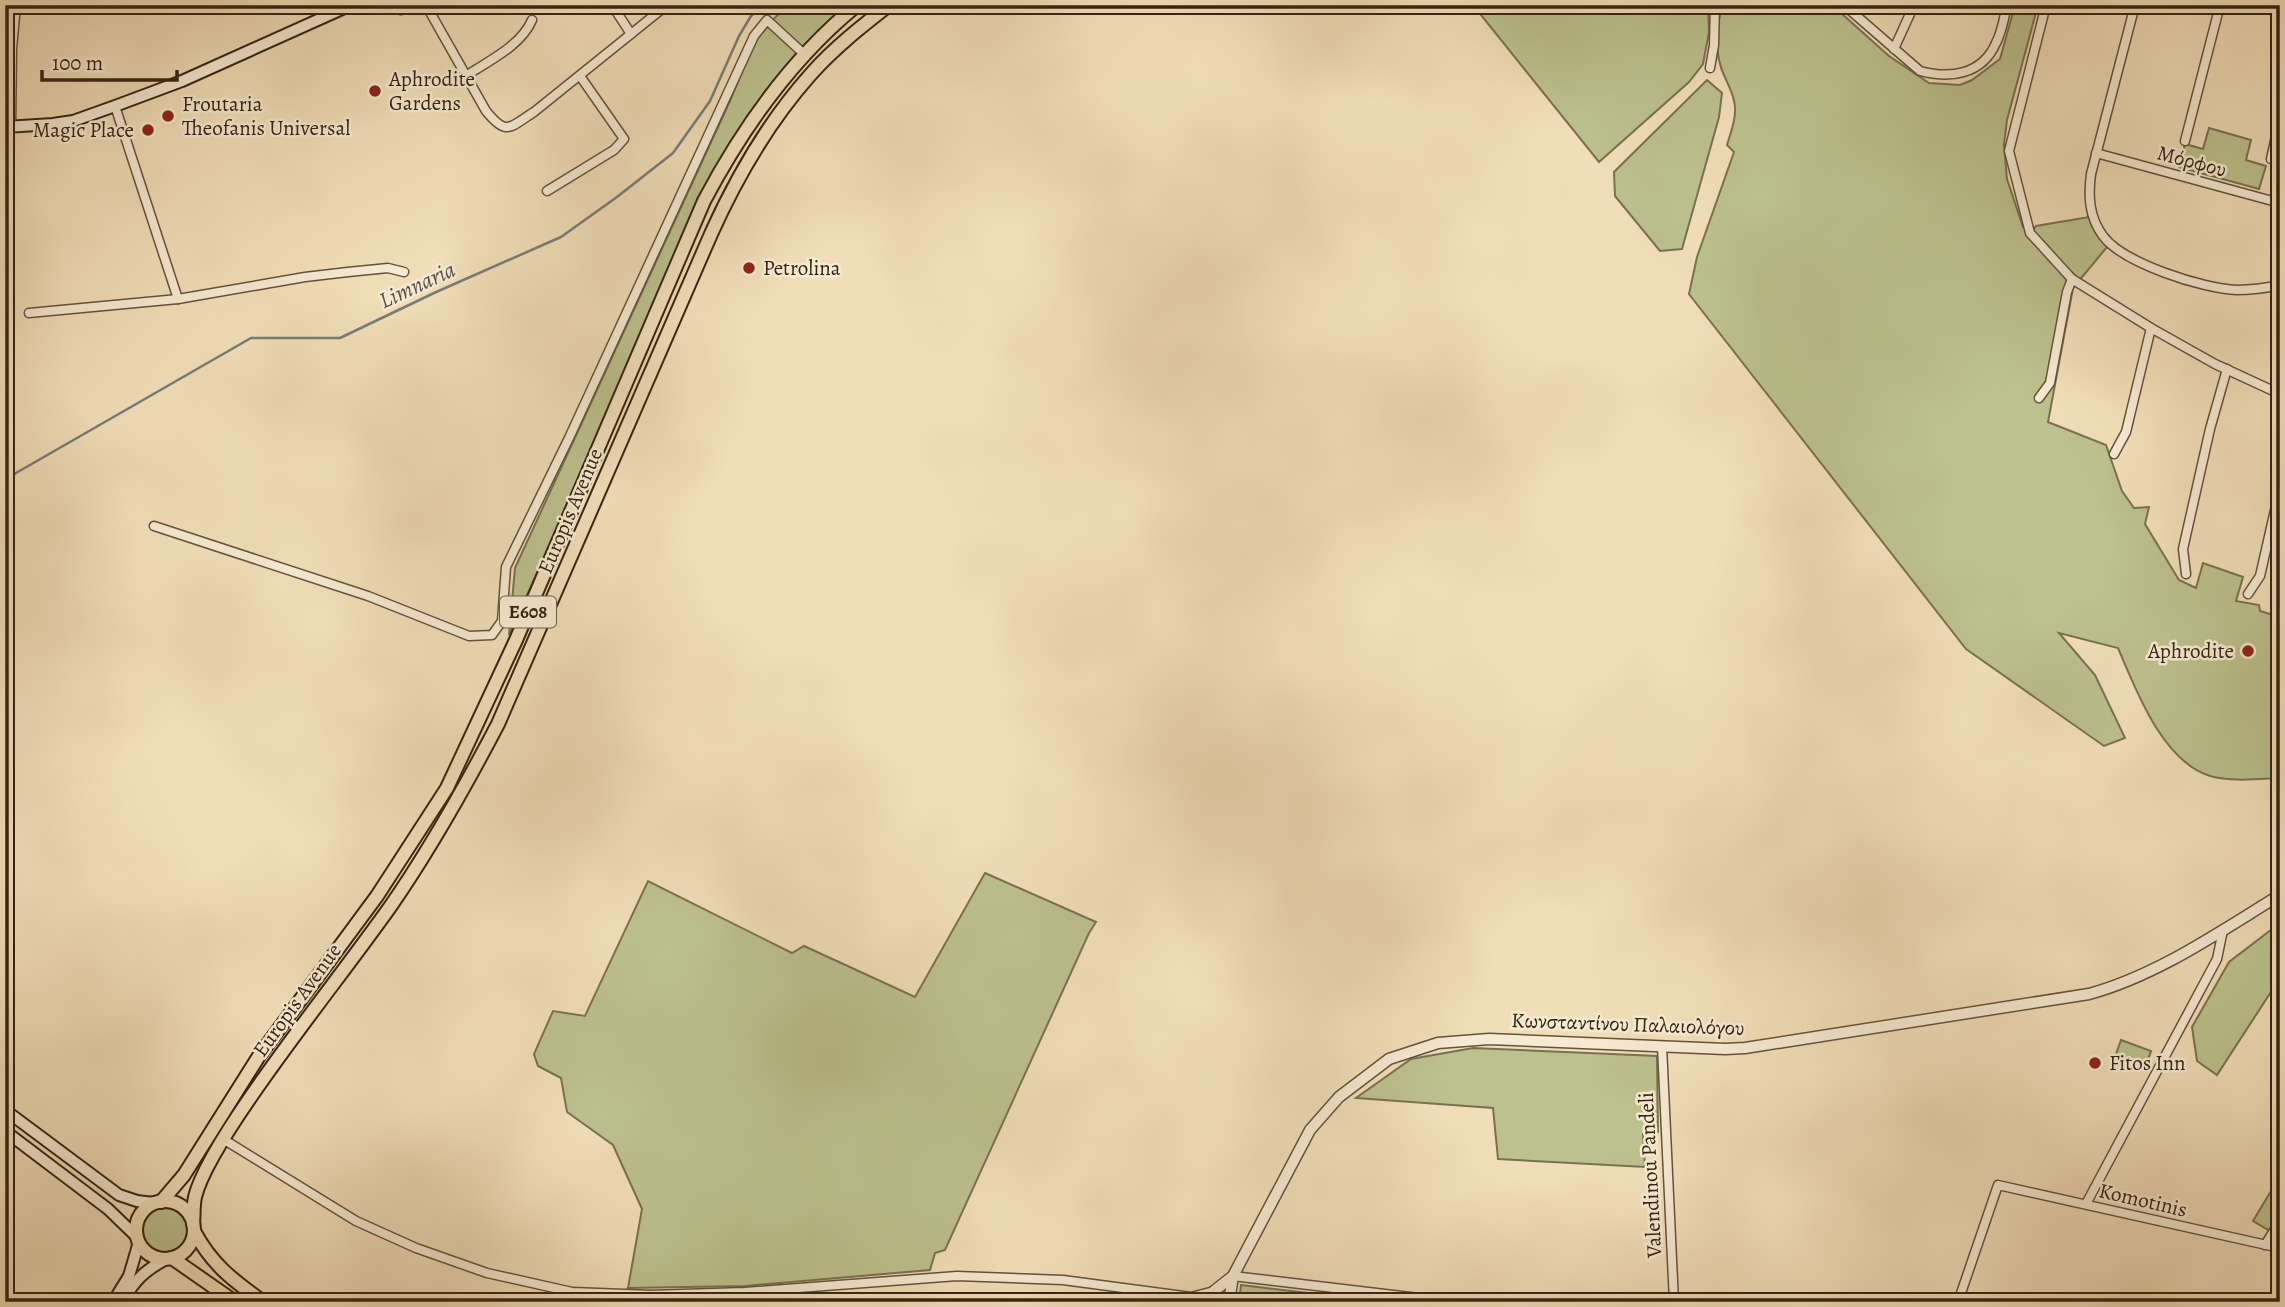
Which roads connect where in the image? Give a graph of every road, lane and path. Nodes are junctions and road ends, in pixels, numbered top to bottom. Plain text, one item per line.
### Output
1 (15, 5) edge
2 (49, 5) edge
3 (126, 5) edge
4 (351, 5) edge
5 (416, 5) edge
6 (426, 5) edge
7 (612, 5) edge
8 (667, 5) edge
9 (857, 5) edge
10 (889, 5) edge
11 (1715, 5) edge
12 (1844, 5) edge
13 (1914, 5) edge
14 (2007, 5) edge
15 (2046, 5) edge
16 (2135, 5) edge
17 (2220, 5) edge
18 (116, 6) edge
19 (401, 10) dead end
20 (532, 20) dead end
21 (631, 34) junction
22 (8, 49) edge
23 (1894, 49) junction
24 (804, 54) junction
25 (1710, 68) dead end
26 (466, 76) junction
27 (580, 76) junction
28 (115, 106) junction
29 (2280, 118) edge
30 (8, 127) edge
31 (2185, 141) dead end
32 (2096, 153) junction
33 (2271, 159) dead end
34 (547, 191) dead end
35 (2280, 203) edge
36 (404, 272) dead end
37 (2072, 279) junction
38 (2280, 285) edge
39 (178, 299) junction
40 (29, 313) dead end
41 (2151, 328) junction
42 (2227, 369) junction
43 (2280, 394) edge
44 (2039, 398) dead end
45 (2114, 454) dead end
46 (2280, 488) edge
47 (154, 526) dead end
48 (2186, 573) dead end
49 (2248, 594) dead end
50 (2280, 895) edge
51 (2222, 930) junction
52 (1662, 1046) junction
53 (5, 1110) edge
54 (5, 1131) edge
55 (223, 1139) junction
56 (157, 1203) junction
57 (2086, 1204) junction
58 (2280, 1221) edge
59 (193, 1228) junction
60 (138, 1239) junction
61 (2265, 1245) junction
62 (2280, 1248) edge
63 (169, 1258) junction
64 (1233, 1276) junction
65 (1214, 1291) junction
66 (113, 1302) edge
67 (122, 1302) edge
68 (235, 1302) edge
69 (263, 1302) edge
70 (1221, 1302) edge
71 (1229, 1302) edge
72 (1430, 1302) edge
73 (1674, 1302) edge
74 (1958, 1302) edge

1 - 22 street
2 - 18 street
3 - 18 street
4 - 28 main road
5 - 19 street
6 - 26 street
7 - 21 street
8 - 21 street
9 - 24 main road, Europis Avenue / E608
10 - 55 main road, Europis Avenue / E608
11 - 25 street
12 - 23 street
13 - 23 street
14 - 23 street
15 - 37 street
16 - 32 street
17 - 31 street
20 - 26 street
21 - 27 street
22 - 30 street
24 - 47 street
24 - 56 main road, Europis Avenue / E608
26 - 27 street
27 - 34 street
28 - 30 main road
28 - 39 street
29 - 33 street
32 - 35 street, Μόρφου
32 - 38 street
36 - 39 street
37 - 41 street
37 - 44 street
39 - 40 street
41 - 42 street
41 - 45 street
42 - 43 street
42 - 48 street
46 - 49 street
50 - 51 street, Κωνσταντίνου Παλαιολόγου
51 - 52 street, Κωνσταντίνου Παλαιολόγου
51 - 57 street
52 - 64 street, Κωνσταντίνου Παλαιολόγου
52 - 73 street, Valendinou Pandeli
53 - 56 main road
54 - 60 main road
55 - 59 main road, Europis Avenue / E608
55 - 65 street
56 - 59 main road
56 - 60 main road
57 - 61 street, Komotinis
57 - 74 street, Komotinis
58 - 61 street
59 - 63 main road
59 - 69 main road
60 - 63 main road
60 - 66 main road
61 - 62 street, Komotinis
63 - 67 main road
63 - 68 main road
64 - 65 street
64 - 71 street
64 - 72 street
65 - 70 street

